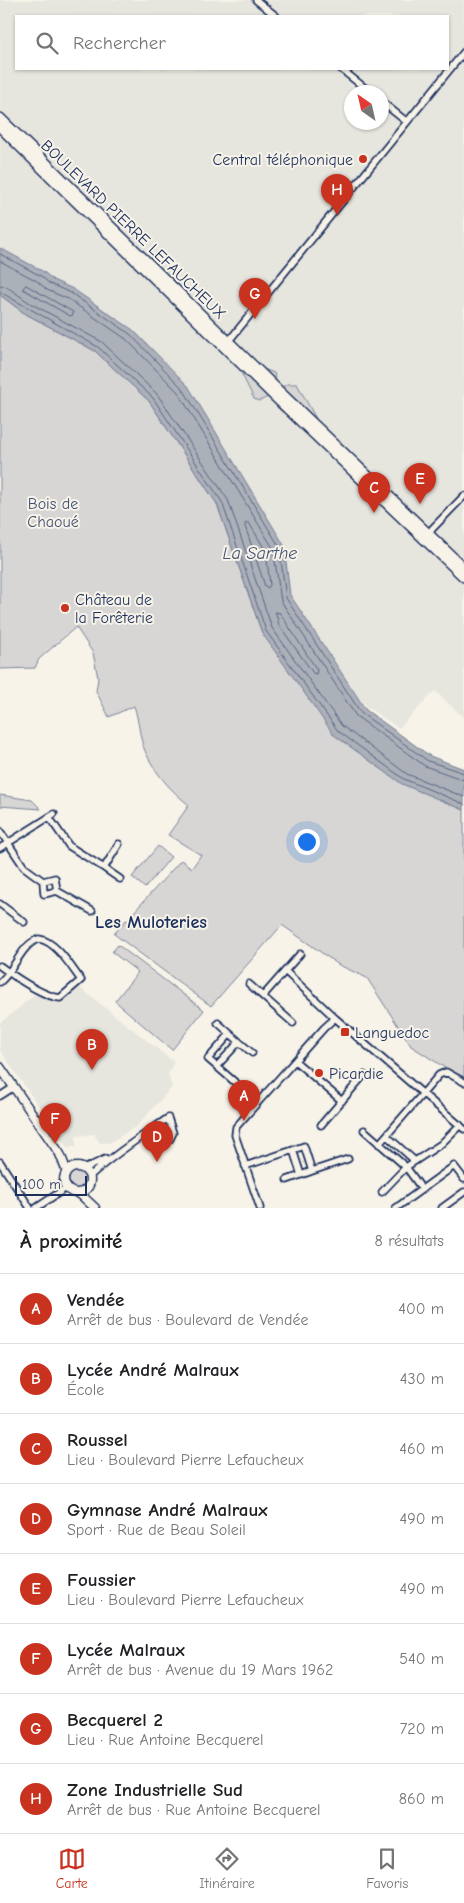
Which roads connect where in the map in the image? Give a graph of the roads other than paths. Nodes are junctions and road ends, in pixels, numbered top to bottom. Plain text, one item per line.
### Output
1 (256, 0) edge
2 (275, 15) edge
3 (464, 52) edge
4 (341, 70) edge
5 (361, 85) edge
6 (389, 108) edge
7 (0, 118) edge
8 (407, 122) junction
9 (0, 127) edge
10 (232, 337) dead end
11 (275, 392) junction
12 (464, 496) edge
13 (432, 529) dead end
14 (464, 568) edge
15 (464, 577) edge
16 (0, 831) edge
17 (8, 843) junction
18 (119, 844) dead end
19 (0, 848) edge
20 (104, 868) junction
21 (120, 879) dead end
22 (43, 881) junction
23 (57, 891) junction
24 (0, 904) edge
25 (92, 911) dead end
26 (24, 922) dead end
27 (300, 954) dead end
28 (0, 966) edge
29 (285, 971) junction
30 (9, 973) junction
31 (0, 982) edge
32 (249, 984) dead end
33 (263, 996) junction
34 (335, 1018) junction
35 (218, 1023) dead end
36 (293, 1023) dead end
37 (230, 1034) junction
38 (239, 1042) junction
39 (252, 1053) dead end
40 (295, 1061) junction
41 (0, 1066) edge
42 (217, 1066) junction
43 (364, 1075) dead end
44 (464, 1082) edge
45 (14, 1087) junction
46 (423, 1094) junction
47 (0, 1096) edge
48 (342, 1101) junction
49 (258, 1102) junction
50 (321, 1125) dead end
51 (462, 1127) edge
52 (364, 1130) dead end
53 (149, 1131) dead end
54 (387, 1136) junction
55 (379, 1144) junction
56 (293, 1150) junction
57 (112, 1156) junction
58 (348, 1159) dead end
59 (415, 1161) junction
60 (0, 1162) edge
61 (245, 1166) junction
62 (406, 1167) junction
63 (84, 1169) junction
64 (70, 1170) junction
65 (312, 1171) junction
66 (302, 1174) junction
67 (90, 1176) junction
68 (464, 1179) edge
69 (287, 1180) dead end
70 (419, 1185) dead end
71 (66, 1188) junction
72 (88, 1188) junction
73 (382, 1192) dead end
74 (464, 1192) edge
75 (80, 1194) junction
76 (259, 1206) edge
77 (95, 1207) edge
78 (30, 1208) edge
79 (36, 1208) edge
80 (396, 1208) edge
81 (442, 1208) edge

1 - 2 street
3 - 8 street
4 - 5 street
6 - 8 street
7 - 11 main road, BOULEVARD PIERRE LEFAUCHEUX
8 - 10 street
9 - 11 main road, BOULEVARD PIERRE LEFAUCHEUX
11 - 14 main road, BOULEVARD PIERRE LEFAUCHEUX
11 - 15 main road, BOULEVARD PIERRE LEFAUCHEUX
12 - 13 street
16 - 17 street
17 - 19 street
17 - 20 street
17 - 22 street
18 - 20 street
20 - 21 street
22 - 23 street
22 - 23 street
23 - 25 street
24 - 26 street
27 - 29 street
28 - 30 street
29 - 33 street
29 - 34 street
30 - 30 street
30 - 31 street
32 - 33 street
33 - 36 street
34 - 40 street
34 - 46 street
35 - 37 street
37 - 38 street
37 - 42 street
38 - 39 street
38 - 42 street
40 - 48 street
40 - 49 street
41 - 45 street
42 - 49 street
43 - 48 street
44 - 46 street
45 - 47 street
45 - 64 street
46 - 51 street
46 - 54 street
48 - 50 street
49 - 61 street
51 - 59 street
52 - 55 street
53 - 57 street
54 - 55 street
54 - 59 street
55 - 62 street
56 - 61 street
56 - 65 street
56 - 66 street
57 - 63 street
57 - 67 street
58 - 65 street
59 - 62 street
60 - 78 street
61 - 76 street
62 - 70 street
62 - 73 street
63 - 64 street
63 - 67 street
64 - 71 street
65 - 66 street
66 - 69 street
67 - 72 street
68 - 80 street
71 - 75 street
71 - 79 street
72 - 75 street
72 - 77 street
74 - 81 street
75 - 77 street

